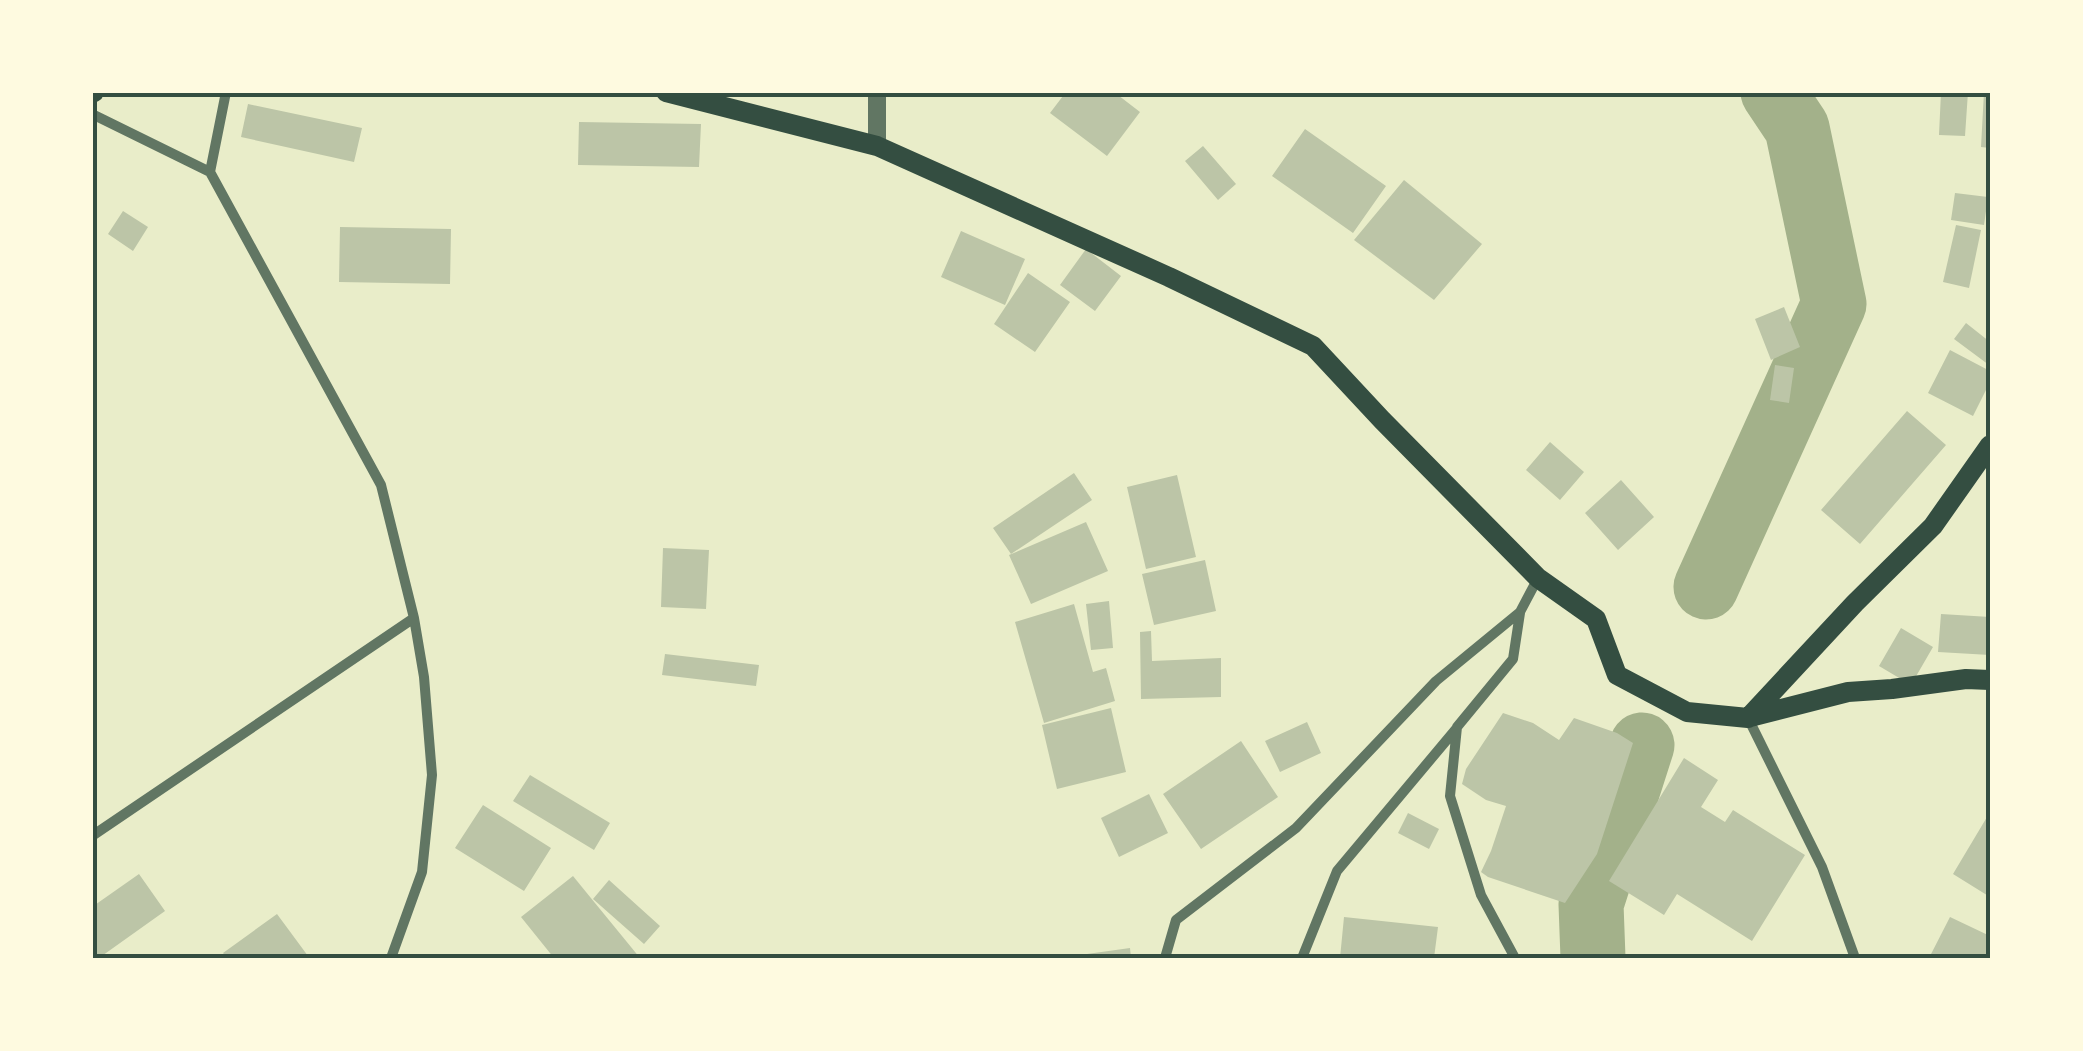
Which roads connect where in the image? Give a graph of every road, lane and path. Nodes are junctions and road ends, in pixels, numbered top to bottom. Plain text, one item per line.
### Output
1 (226, 92) edge
2 (666, 92) edge
3 (877, 92) edge
4 (92, 114) edge
5 (877, 146) junction
6 (210, 172) junction
7 (1990, 446) edge
8 (1538, 578) junction
9 (1520, 612) junction
10 (414, 618) junction
11 (1990, 680) edge
12 (1748, 718) junction
13 (1458, 727) junction
14 (92, 836) edge
15 (391, 958) edge
16 (1165, 958) edge
17 (1302, 958) edge
18 (1515, 958) edge
19 (1854, 958) edge

1 - 6 street
2 - 5 main road
3 - 5 street
4 - 6 street
5 - 8 main road
6 - 10 street
7 - 12 main road
8 - 9 street
8 - 12 main road
9 - 13 street
9 - 16 street
10 - 14 street
10 - 15 street
11 - 12 main road
12 - 19 street
13 - 17 street
13 - 18 street

